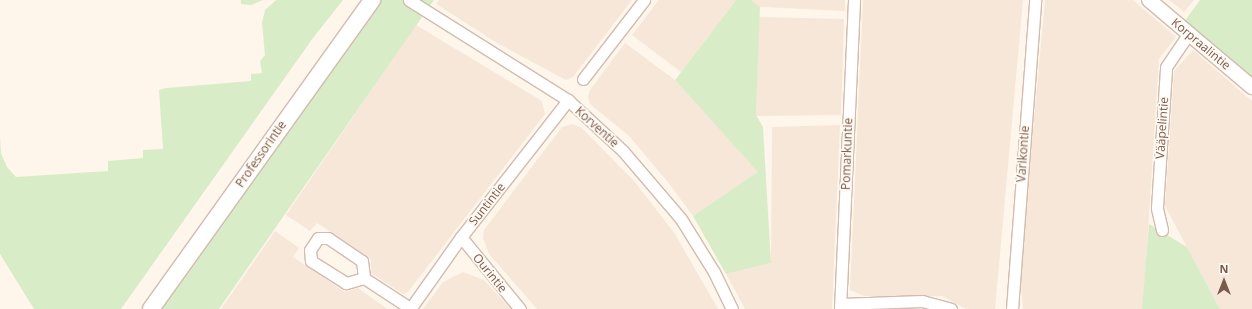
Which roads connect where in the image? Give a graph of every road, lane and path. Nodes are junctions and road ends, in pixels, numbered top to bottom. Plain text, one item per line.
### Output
1 (372, 0) edge
2 (409, 0) edge
3 (644, 0) edge
4 (854, 0) edge
5 (1035, 0) edge
6 (1149, 0) edge
7 (1189, 33) junction
8 (583, 79) dead end
9 (1252, 87) edge
10 (568, 100) junction
11 (1162, 230) dead end
12 (461, 237) junction
13 (364, 278) junction
14 (841, 306) edge
15 (151, 309) edge
16 (410, 309) edge
17 (520, 309) edge
18 (732, 309) edge
19 (951, 309) edge
20 (1012, 309) edge

1 - 15 main road, Professorintie
2 - 10 street, Korventie
3 - 8 street
4 - 14 street, Pomarkuntie
5 - 20 street, Varikontie
6 - 7 street, Korpraalintie
7 - 9 street, Korpraalintie
7 - 11 street, Vääpelintie
10 - 12 street, Suntintie
10 - 18 street, Korventie
12 - 16 street, Suntintie
12 - 17 street, Ourintie
13 - 13 street
13 - 16 street
14 - 19 street

